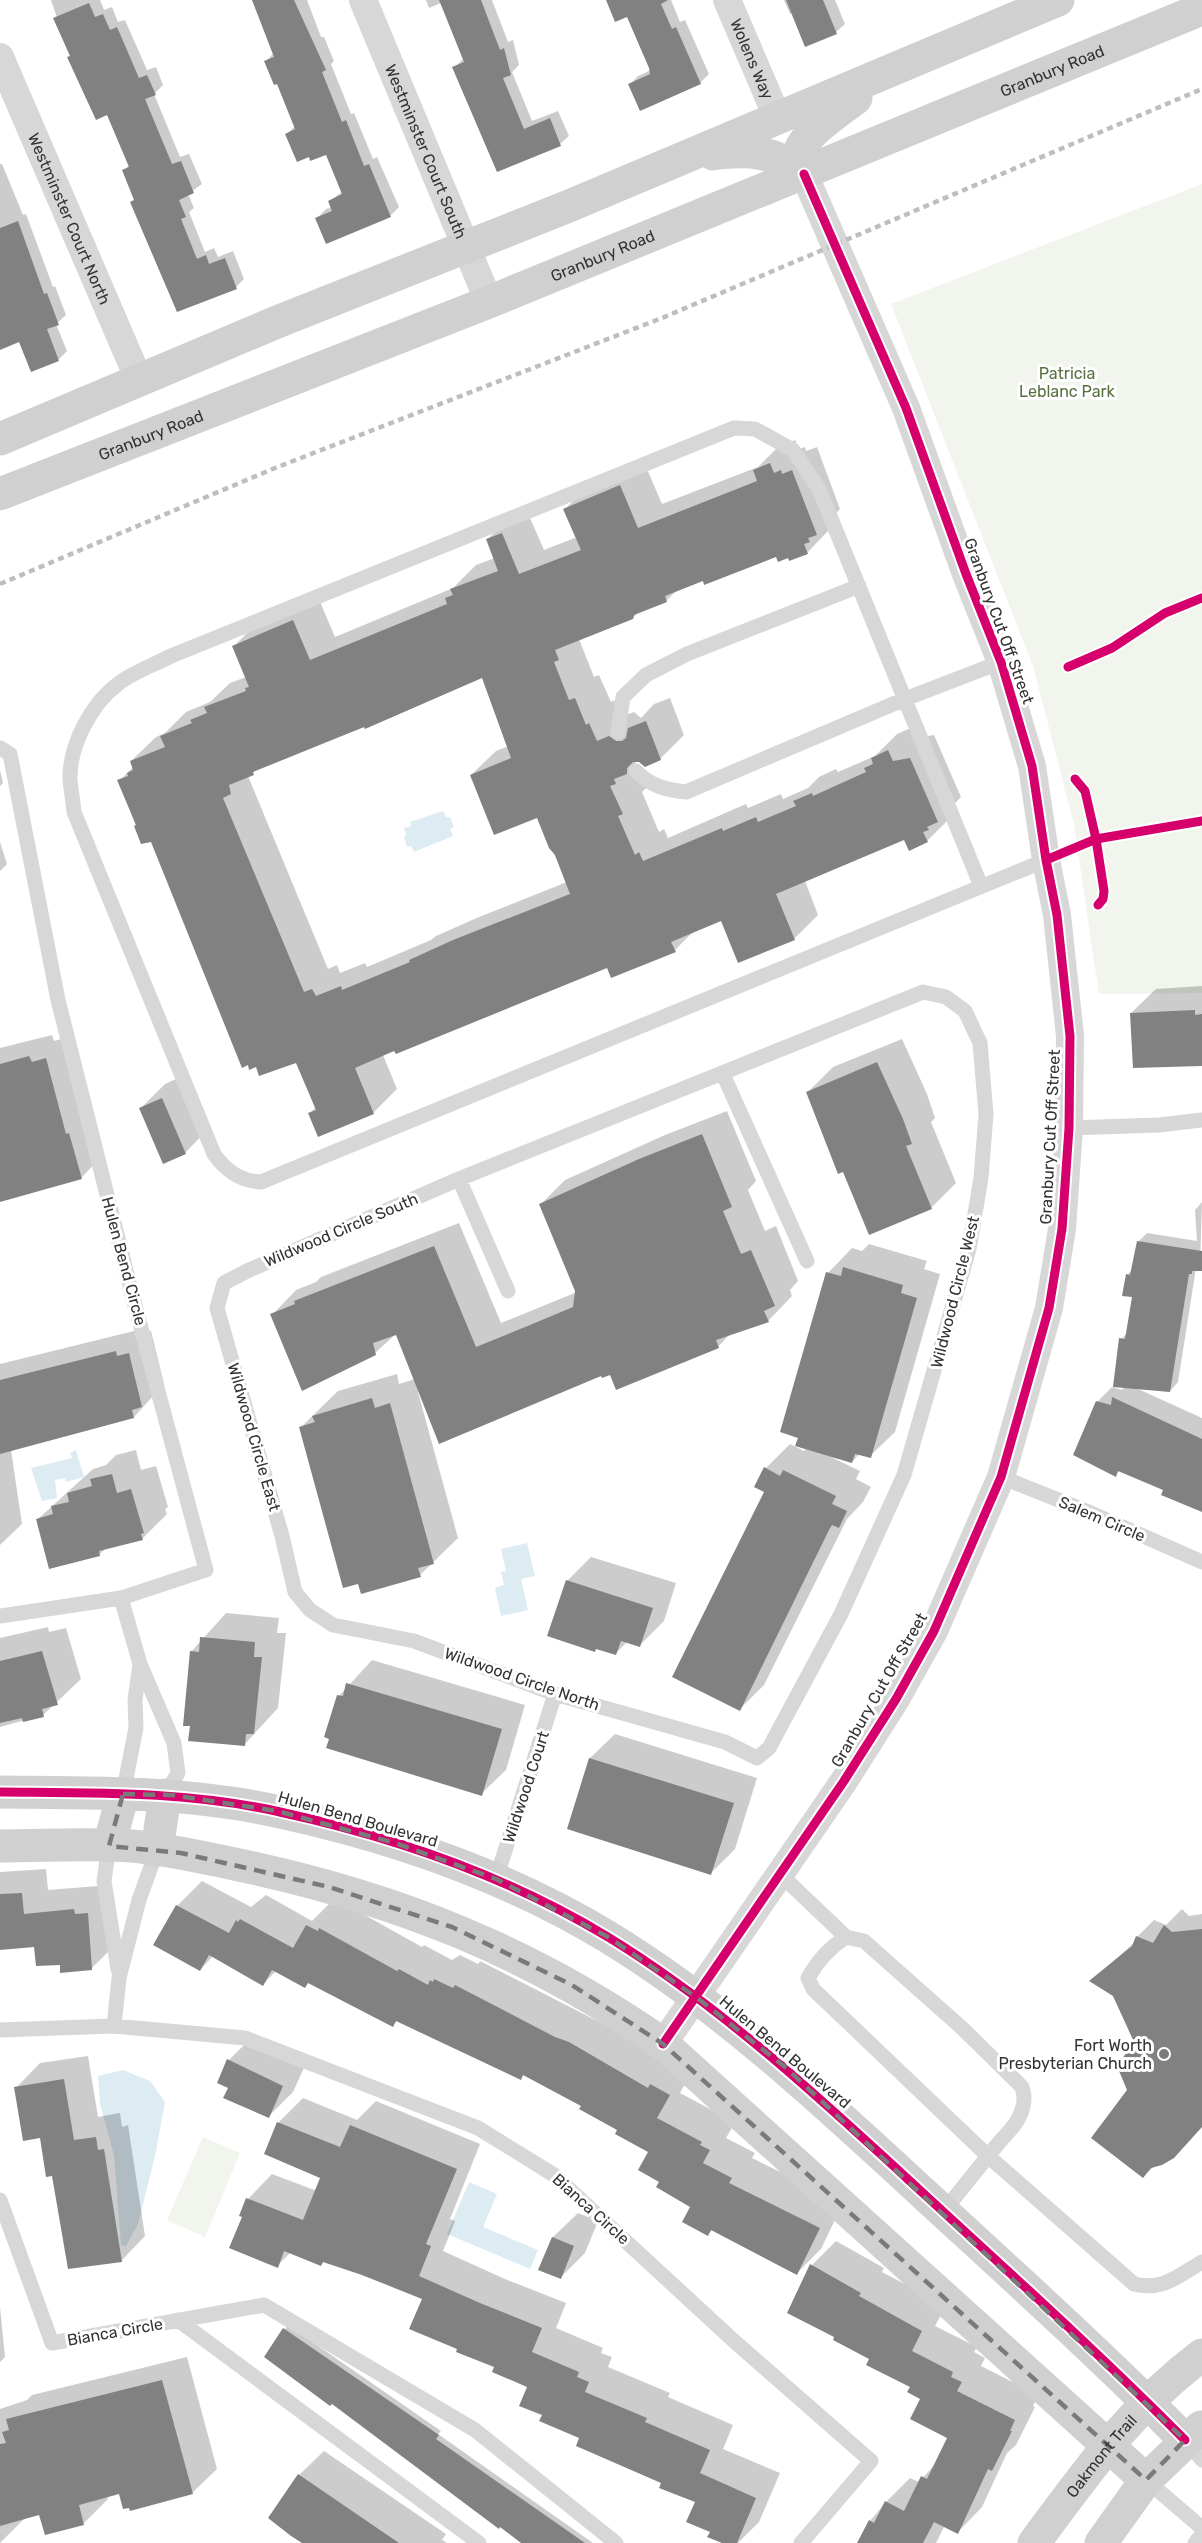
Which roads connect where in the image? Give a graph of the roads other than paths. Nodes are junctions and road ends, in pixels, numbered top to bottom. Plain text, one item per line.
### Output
1 (363, 0) edge
2 (727, 0) edge
3 (1058, 0) edge
4 (1202, 9) edge
5 (0, 57) edge
6 (893, 70) junction
7 (778, 119) junction
8 (684, 157) junction
9 (804, 174) junction
10 (465, 248) junction
11 (489, 302) junction
12 (139, 380) junction
13 (0, 439) edge
14 (0, 494) edge
15 (859, 586) junction
16 (1001, 662) junction
17 (905, 699) junction
18 (618, 732) dead end
19 (0, 748) edge
20 (636, 771) dead end
21 (1046, 860) junction
22 (981, 886) junction
23 (723, 1074) junction
24 (1202, 1120) edge
25 (1069, 1128) junction
26 (459, 1179) junction
27 (807, 1261) dead end
28 (224, 1283) joint
29 (508, 1291) dead end
30 (1001, 1477) junction
31 (1202, 1562) edge
32 (295, 1592) joint
33 (121, 1598) junction
34 (0, 1616) edge
35 (140, 1664) junction
36 (555, 1694) junction
37 (757, 1758) joint
38 (0, 1792) edge
39 (123, 1794) junction
40 (165, 1795) junction
41 (0, 1846) edge
42 (109, 1846) junction
43 (157, 1850) junction
44 (780, 1874) junction
45 (496, 1879) junction
46 (846, 1937) junction
47 (119, 1978) junction
48 (696, 1997) junction
49 (114, 2026) junction
50 (0, 2030) edge
51 (663, 2044) junction
52 (988, 2156) junction
53 (0, 2200) edge
54 (944, 2212) junction
55 (1202, 2262) edge
56 (178, 2320) junction
57 (1202, 2355) edge
58 (1146, 2401) junction
59 (1196, 2442) edge
60 (1106, 2446) junction
61 (1146, 2480) junction
62 (1202, 2528) edge
63 (1202, 2534) edge
64 (479, 2543) edge
65 (616, 2543) edge
66 (801, 2543) edge
67 (1034, 2543) edge
68 (1101, 2543) edge
69 (1195, 2543) edge

1 - 10 street, Westminster Court South
2 - 7 street, Wolens Way
3 - 6 street
4 - 9 street, Granbury Road
5 - 12 street, Westminster Court North
6 - 7 street
6 - 9 street
7 - 8 street
8 - 9 street
8 - 10 street
9 - 11 street, Granbury Road
9 - 16 street, Granbury Cut Off Street
10 - 11 street, Westminster Court South
10 - 12 street
11 - 14 street, Granbury Road
12 - 13 street
15 - 17 lane
15 - 18 lane
15 - 22 lane
16 - 17 lane
16 - 21 street, Granbury Cut Off Street
17 - 20 lane
17 - 22 lane
19 - 33 lane, Hulen Bend Circle
21 - 22 lane
21 - 25 street, Granbury Cut Off Street
23 - 26 lane, Wildwood Circle West
23 - 27 lane
23 - 37 lane, Wildwood Circle West
24 - 25 lane
25 - 30 street, Granbury Cut Off Street
26 - 28 lane, Wildwood Circle South
26 - 29 lane
28 - 32 lane, Wildwood Circle East
30 - 31 lane, Salem Circle
30 - 44 street, Granbury Cut Off Street
32 - 36 lane, Wildwood Circle North
33 - 34 lane, Hulen Bend Circle
33 - 35 lane
35 - 39 lane
35 - 40 lane
36 - 37 lane, Wildwood Circle North
36 - 45 lane, Wildwood Court
38 - 39 street, Hulen Bend Boulevard
39 - 40 street, Hulen Bend Boulevard
39 - 42 street
40 - 43 street
40 - 45 street, Hulen Bend Boulevard
41 - 42 street
42 - 43 street
42 - 47 lane
43 - 47 lane
43 - 51 street
44 - 46 lane
44 - 48 street, Granbury Cut Off Street
45 - 48 street, Hulen Bend Boulevard
46 - 52 lane
46 - 52 lane
47 - 49 lane
48 - 51 street, Granbury Cut Off Street
48 - 54 street, Hulen Bend Boulevard
49 - 50 lane, Bianca Circle
49 - 66 lane, Bianca Circle
51 - 60 street
52 - 54 lane
52 - 55 lane
53 - 56 lane, Bianca Circle
54 - 58 street, Hulen Bend Boulevard
56 - 64 lane
56 - 65 lane, Bianca Circle
57 - 58 street, Oakmont Trail
58 - 59 street, Hulen Bend Boulevard
58 - 60 street, Oakmont Trail
59 - 61 street
60 - 61 street
60 - 67 street, Oakmont Trail
61 - 62 lane
61 - 68 street
63 - 69 lane

